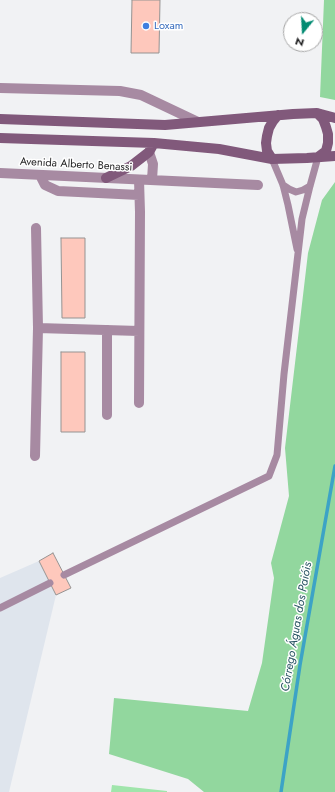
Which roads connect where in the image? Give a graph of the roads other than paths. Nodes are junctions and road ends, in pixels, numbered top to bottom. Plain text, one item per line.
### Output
1 (0, 88) edge
2 (317, 113) junction
3 (278, 115) junction
4 (335, 118) edge
5 (0, 119) edge
6 (198, 122) junction
7 (0, 138) edge
8 (154, 142) junction
9 (149, 152) junction
10 (335, 156) edge
11 (318, 157) junction
12 (272, 159) junction
13 (0, 173) edge
14 (40, 175) junction
15 (106, 178) junction
16 (139, 180) junction
17 (152, 180) junction
18 (258, 185) dead end
19 (283, 185) junction
20 (310, 186) junction
21 (139, 195) junction
22 (36, 228) dead end
23 (298, 256) junction
24 (38, 328) junction
25 (107, 330) junction
26 (139, 331) junction
27 (138, 403) dead end
28 (107, 415) dead end
29 (35, 456) dead end
30 (64, 576) dead end
31 (50, 583) dead end
32 (0, 608) edge

1 - 6 street
2 - 3 main road
2 - 4 main road
2 - 11 main road
3 - 6 main road
3 - 12 main road
5 - 6 main road
7 - 8 main road
8 - 9 main road
8 - 12 main road
9 - 15 main road
9 - 17 street
10 - 11 main road
11 - 12 main road
11 - 20 lane
12 - 19 lane
13 - 14 street, Avenida Alberto Benassi
14 - 15 street, Avenida Alberto Benassi
14 - 21 street
15 - 16 street, Avenida Alberto Benassi
16 - 17 street, Avenida Alberto Benassi
16 - 21 street
17 - 18 street, Avenida Alberto Benassi
19 - 20 lane
19 - 23 lane
20 - 23 lane
21 - 26 street
22 - 24 street
23 - 30 lane
24 - 25 street
24 - 29 street
25 - 26 street
25 - 28 street
26 - 27 street
31 - 32 lane

